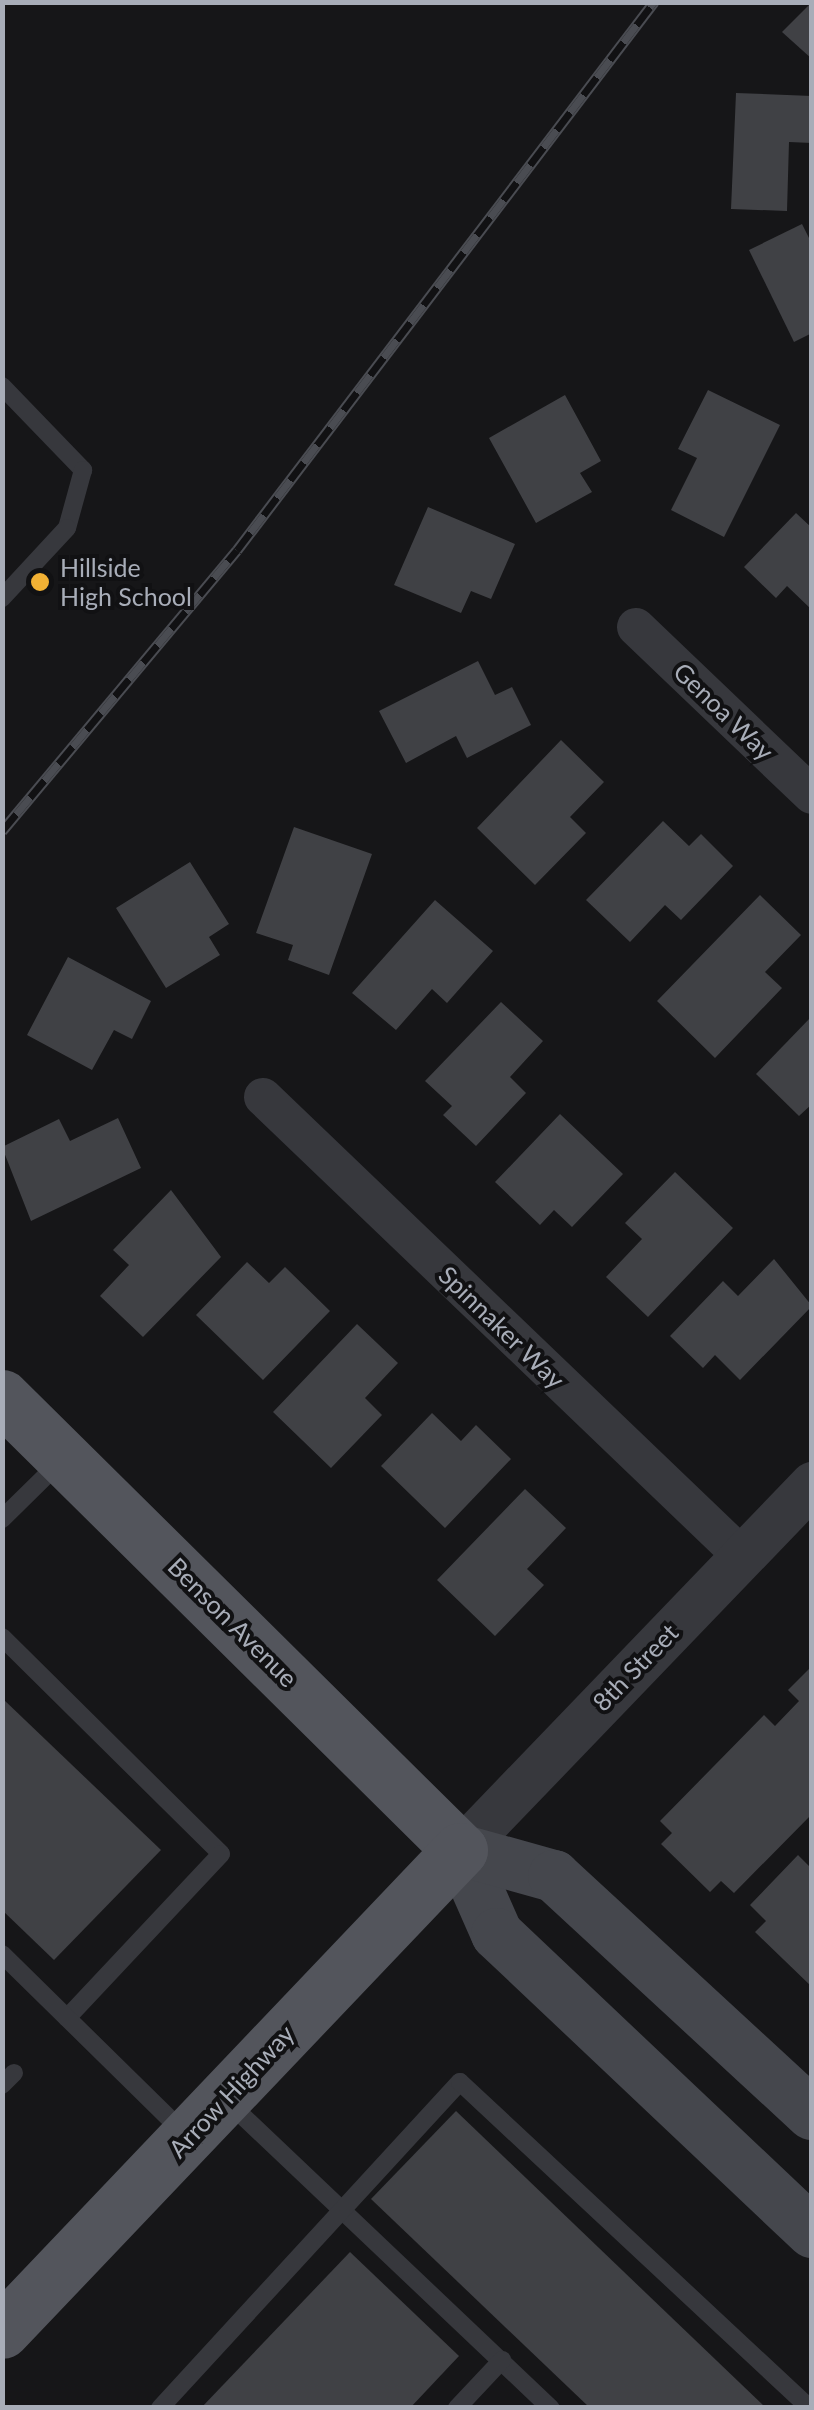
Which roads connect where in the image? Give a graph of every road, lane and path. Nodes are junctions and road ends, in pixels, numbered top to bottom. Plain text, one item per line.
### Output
1 (2, 386) edge
2 (2, 598) edge
3 (636, 628) dead end
4 (812, 795) edge
5 (263, 1097) dead end
6 (2, 1398) edge
7 (64, 1457) junction
8 (812, 1484) edge
9 (2, 1519) edge
10 (742, 1556) junction
11 (2, 1638) edge
12 (460, 1850) junction
13 (2, 1954) edge
14 (68, 2018) junction
15 (812, 2114) edge
16 (206, 2118) junction
17 (344, 2206) junction
18 (812, 2232) edge
19 (3, 2329) edge
20 (502, 2360) junction
21 (160, 2408) edge
22 (457, 2408) edge
23 (551, 2408) edge
24 (810, 2408) edge

1 - 2 lane
3 - 4 street, Genoa Way
5 - 10 street, Spinnaker Way
6 - 7 main road, Benson Avenue
7 - 9 lane
7 - 12 main road, Benson Avenue
8 - 10 street, 8th Street
10 - 12 street, 8th Street
11 - 14 lane
12 - 15 main road, Benson Avenue
12 - 16 main road, Arrow Highway
12 - 18 main road, Benson Avenue
13 - 14 lane
14 - 16 lane
16 - 17 lane
16 - 19 main road, Arrow Highway
17 - 20 lane
17 - 21 lane
17 - 24 lane
20 - 22 lane
20 - 23 lane

